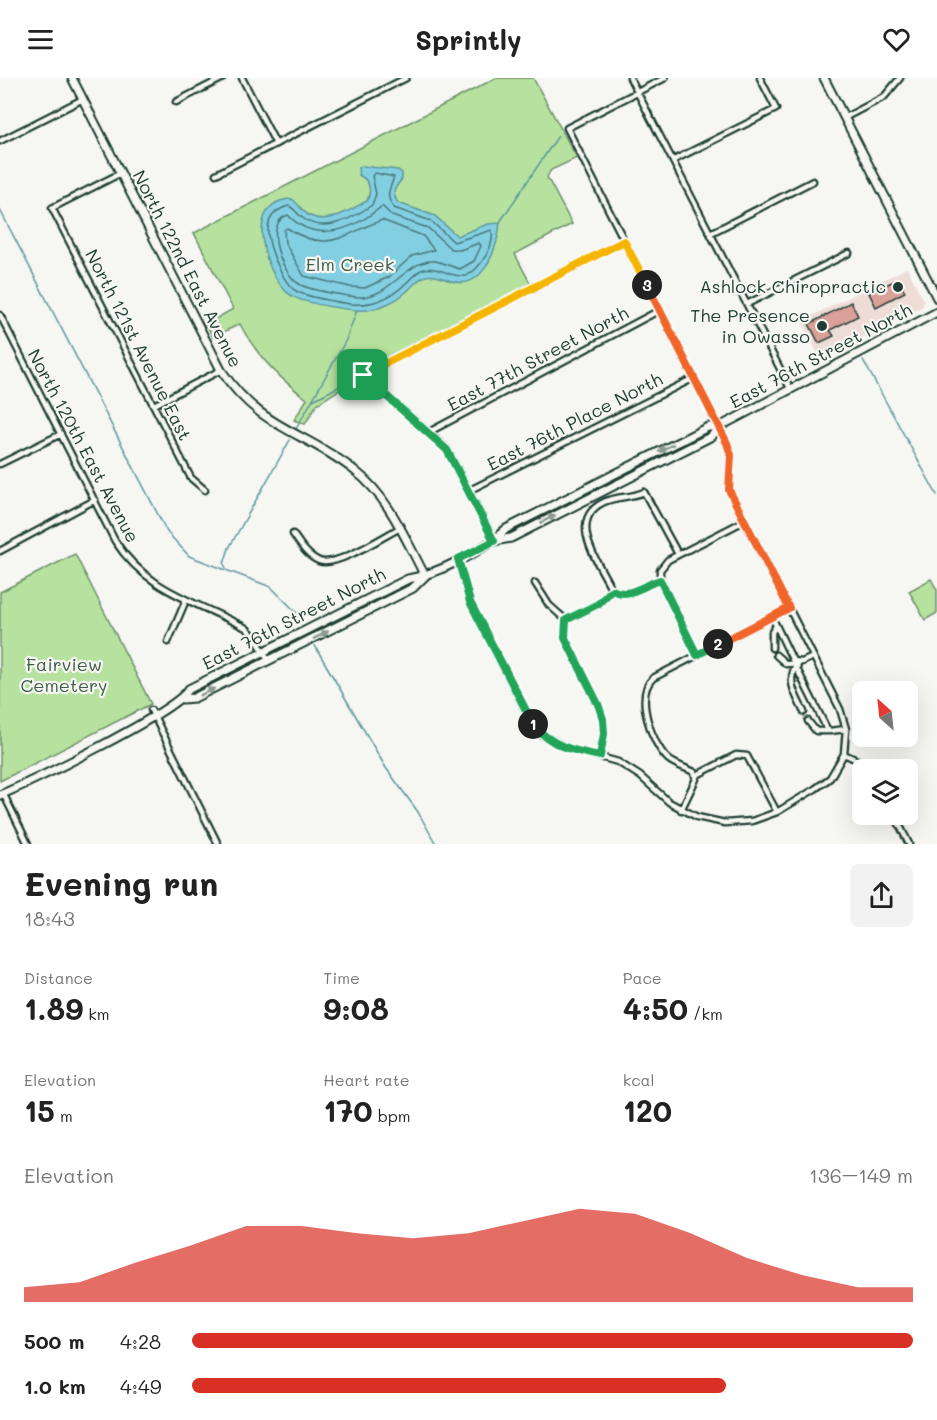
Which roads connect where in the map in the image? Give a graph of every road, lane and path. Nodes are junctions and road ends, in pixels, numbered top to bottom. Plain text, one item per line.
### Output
1 (72, 78) edge
2 (223, 78) edge
3 (242, 78) edge
4 (406, 78) edge
5 (630, 78) edge
6 (665, 78) edge
7 (760, 78) edge
8 (824, 78) edge
9 (900, 78) edge
10 (639, 92) junction
11 (83, 99) junction
12 (176, 102) dead end
13 (844, 118) junction
14 (0, 141) edge
15 (276, 144) junction
16 (674, 160) junction
17 (121, 174) junction
18 (216, 174) dead end
19 (813, 181) dead end
20 (711, 233) junction
21 (624, 241) junction
22 (849, 253) dead end
23 (937, 298) edge
24 (747, 304) junction
25 (660, 310) junction
26 (937, 312) edge
27 (0, 315) edge
28 (221, 370) junction
29 (694, 378) junction
30 (791, 390) junction
31 (154, 405) junction
32 (719, 427) junction
33 (429, 432) junction
34 (61, 434) junction
35 (0, 465) edge
36 (206, 490) dead end
37 (468, 491) junction
38 (95, 500) junction
39 (744, 521) junction
40 (400, 528) junction
41 (292, 534) dead end
42 (494, 541) junction
43 (0, 551) edge
44 (678, 554) junction
45 (458, 559) junction
46 (424, 576) junction
47 (660, 580) junction
48 (535, 583) dead end
49 (612, 590) junction
50 (186, 600) junction
51 (789, 608) junction
52 (772, 617) junction
53 (566, 620) junction
54 (776, 626) junction
55 (168, 642) dead end
56 (772, 648) dead end
57 (264, 652) junction
58 (697, 655) junction
59 (776, 655) dead end
60 (813, 657) junction
61 (269, 661) junction
62 (797, 663) junction
63 (183, 699) junction
64 (804, 712) dead end
65 (153, 713) junction
66 (808, 721) dead end
67 (846, 729) junction
68 (830, 731) junction
69 (844, 754) junction
70 (600, 756) junction
71 (856, 759) edge
72 (695, 776) junction
73 (2, 794) edge
74 (681, 810) junction
75 (777, 812) junction
76 (900, 825) edge
77 (28, 844) edge
78 (218, 844) edge
79 (909, 844) edge

1 - 11 main road, North 122nd East Avenue
2 - 12 street
3 - 15 street
4 - 15 street
5 - 10 street
6 - 10 street
7 - 16 street
8 - 13 main road
9 - 13 street
10 - 16 street
10 - 21 street
11 - 14 street
11 - 17 main road, North 122nd East Avenue
13 - 23 main road
15 - 18 street
16 - 20 street
17 - 28 main road, North 122nd East Avenue
17 - 31 street, North 121st Avenue East
19 - 20 street
20 - 24 street
21 - 25 street
21 - 33 street
22 - 24 street
24 - 30 street
25 - 29 street
25 - 33 street, East 77th Street North
26 - 30 main road, East 76th Street North
27 - 34 street, North 120th East Avenue
28 - 31 street
28 - 40 main road, North 122nd East Avenue
29 - 32 street
29 - 37 street, East 76th Place North
30 - 32 main road, East 76th Street North
31 - 36 street, North 121st Avenue East
32 - 39 street
32 - 42 main road, East 76th Street North
33 - 37 street
34 - 35 street
34 - 38 street, North 120th East Avenue
37 - 42 street
38 - 43 street
38 - 50 street, North 120th East Avenue
39 - 44 street
39 - 51 street
40 - 41 street
40 - 46 main road, North 122nd East Avenue
42 - 45 main road, East 76th Street North
44 - 47 street
44 - 49 street
45 - 46 main road, East 76th Street North
45 - 70 street
46 - 57 main road, East 76th Street North
61 -> 46 main road, East 76th Street North
47 - 49 street
47 - 58 street
48 - 53 street
49 - 53 street
50 - 55 street
50 - 57 street, North 120th East Avenue
51 - 52 street
51 - 60 street
52 - 54 street
52 - 58 street
53 - 70 street
54 - 56 street
54 - 62 street
57 - 61 street, North 120th East Avenue
57 - 63 main road, East 76th Street North
58 - 72 street
59 - 62 street
60 - 62 street
60 - 67 street
63 -> 61 main road, East 76th Street North
62 - 64 street
62 - 68 street
63 - 65 main road, East 76th Street North
65 - 73 main road, East 76th Street North
65 - 78 street
66 - 68 street
67 - 68 street
67 - 69 street
69 - 71 street
69 - 75 street
70 - 74 street
72 - 74 street
72 - 75 street
73 - 77 street
74 - 75 street
76 - 79 street

